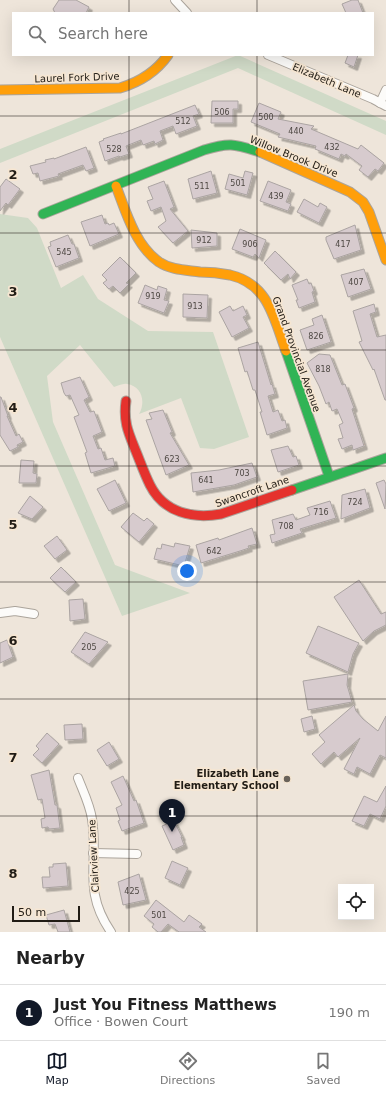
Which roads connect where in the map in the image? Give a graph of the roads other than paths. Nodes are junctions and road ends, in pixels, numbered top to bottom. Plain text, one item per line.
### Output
1 (175, 0) edge
2 (186, 12) edge
3 (167, 56) edge
4 (270, 56) edge
5 (0, 90) edge
6 (386, 90) edge
7 (383, 105) edge
8 (116, 186) junction
9 (43, 214) dead end
10 (386, 260) edge
11 (126, 401) dead end
12 (386, 458) edge
13 (329, 476) junction
14 (0, 613) edge
15 (34, 614) dead end
16 (78, 778) dead end
17 (93, 853) junction
18 (137, 854) dead end
19 (111, 932) edge

1 - 2 street
3 - 5 street, Laurel Fork Drive
4 - 7 street, Elizabeth Lane
6 - 7 street
8 - 9 street, Willow Brook Drive
8 - 10 street, Willow Brook Drive
8 - 13 street, Grand Provincial Avenue
11 - 13 street, Swancroft Lane
12 - 13 street, Swancroft Lane
14 - 15 street
16 - 17 street, Clairview Lane
17 - 18 street
17 - 19 street, Clairview Lane

